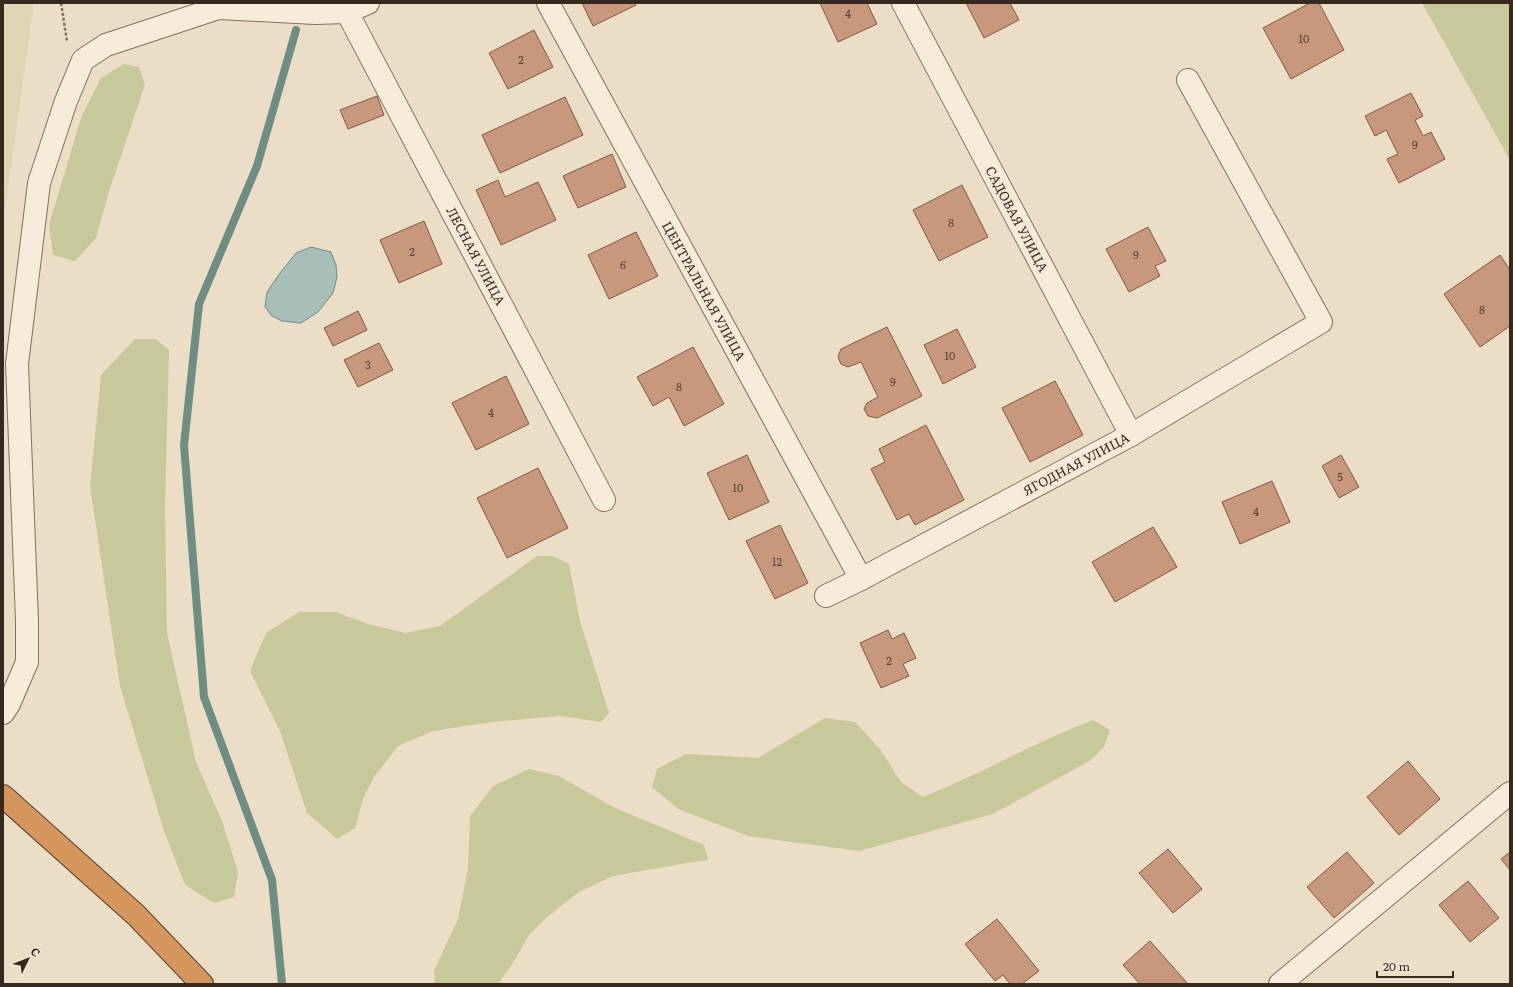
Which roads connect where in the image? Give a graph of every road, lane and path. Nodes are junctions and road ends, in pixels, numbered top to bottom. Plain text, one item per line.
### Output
1 (60, 3) edge
2 (368, 3) edge
3 (548, 3) edge
4 (903, 3) edge
5 (347, 12) junction
6 (83, 60) junction
7 (1188, 80) dead end
8 (1131, 435) junction
9 (604, 500) dead end
10 (861, 579) junction
11 (826, 596) dead end
12 (3, 713) edge
13 (1510, 793) edge
14 (3, 796) edge
15 (202, 984) edge
16 (1280, 984) edge

1 - 6 path
2 - 5 street
3 - 10 street, ЦЕНТРАЛЬНАЯ УЛИЦА
4 - 8 street, САДОВАЯ УЛИЦА
5 - 6 street
5 - 9 street, ЛЕСНАЯ УЛИЦА
6 - 12 street
7 - 8 street, ЯГОДНАЯ УЛИЦА
8 - 10 street, ЯГОДНАЯ УЛИЦА
10 - 11 street, ЯГОДНАЯ УЛИЦА
13 - 16 street
14 - 15 highway

